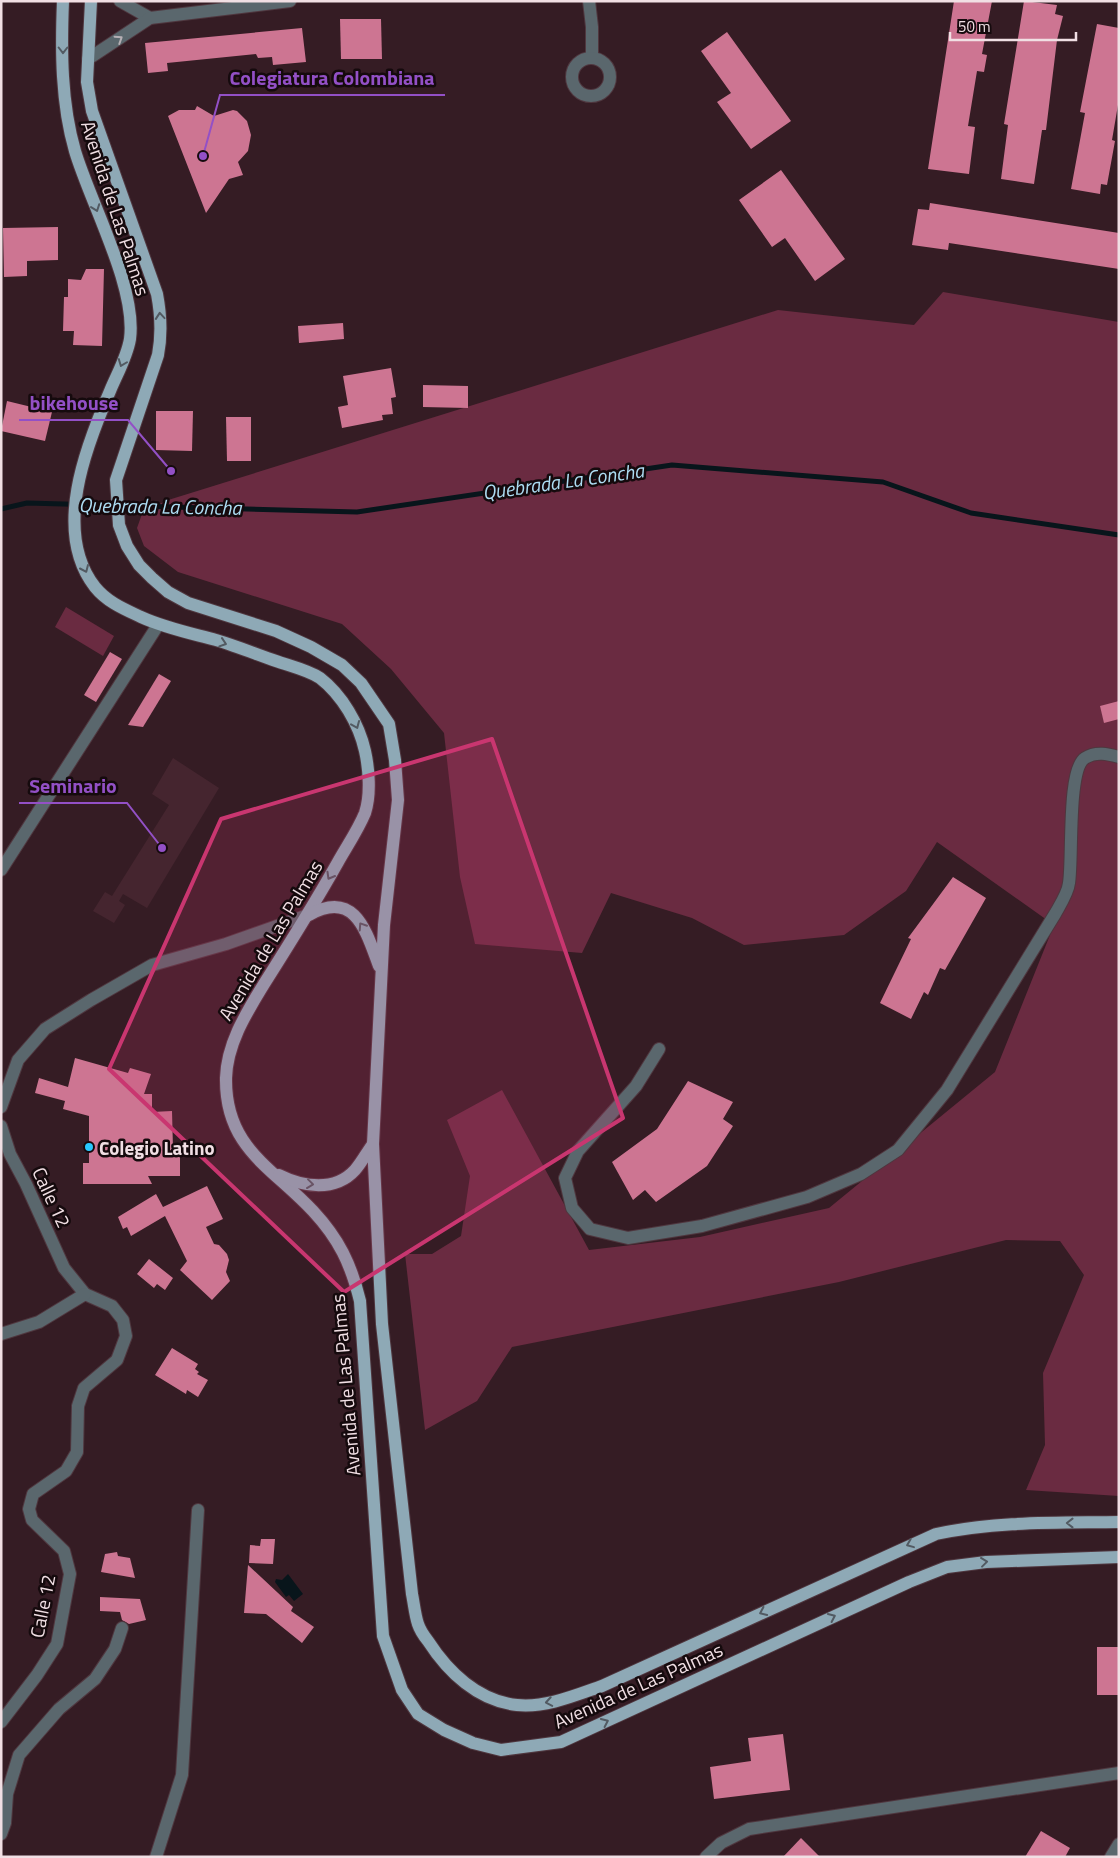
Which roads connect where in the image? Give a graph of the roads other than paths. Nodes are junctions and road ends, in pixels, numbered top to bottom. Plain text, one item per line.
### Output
1 (63, 1) edge
2 (92, 1) edge
3 (120, 1) edge
4 (290, 1) edge
5 (589, 1) edge
6 (150, 18) junction
7 (592, 58) dead end
8 (88, 59) junction
9 (158, 625) junction
10 (1119, 757) edge
11 (1, 870) edge
12 (308, 915) junction
13 (380, 971) junction
14 (659, 1049) dead end
15 (1, 1107) edge
16 (1, 1126) edge
17 (373, 1144) junction
18 (265, 1168) junction
19 (85, 1294) junction
20 (1, 1334) edge
21 (198, 1510) dead end
22 (1119, 1522) edge
23 (1119, 1557) edge
24 (122, 1628) dead end
25 (1, 1722) edge
26 (1119, 1773) edge
27 (1, 1834) edge
28 (1119, 1844) edge
29 (156, 1857) edge
30 (706, 1857) edge
31 (1111, 1857) edge

1 -> 9 main road, Avenida de Las Palmas
2 - 8 main road, Avenida de Las Palmas
3 - 6 street
4 - 6 street
5 - 7 street
8 -> 6 street
13 -> 8 main road, Avenida de Las Palmas
9 - 11 street
9 -> 12 main road, Avenida de Las Palmas
10 - 14 street
13 -> 12 main road
12 - 15 street
12 - 18 main road, Avenida de Las Palmas
13 - 17 main road, Avenida de Las Palmas
16 - 19 street, Calle 12
18 -> 17 main road
22 -> 17 main road, Avenida de Las Palmas
18 -> 23 main road, Avenida de Las Palmas
19 - 20 street
19 - 25 street, Calle 12
21 - 29 street
24 - 27 street
26 - 30 street
28 - 31 street

